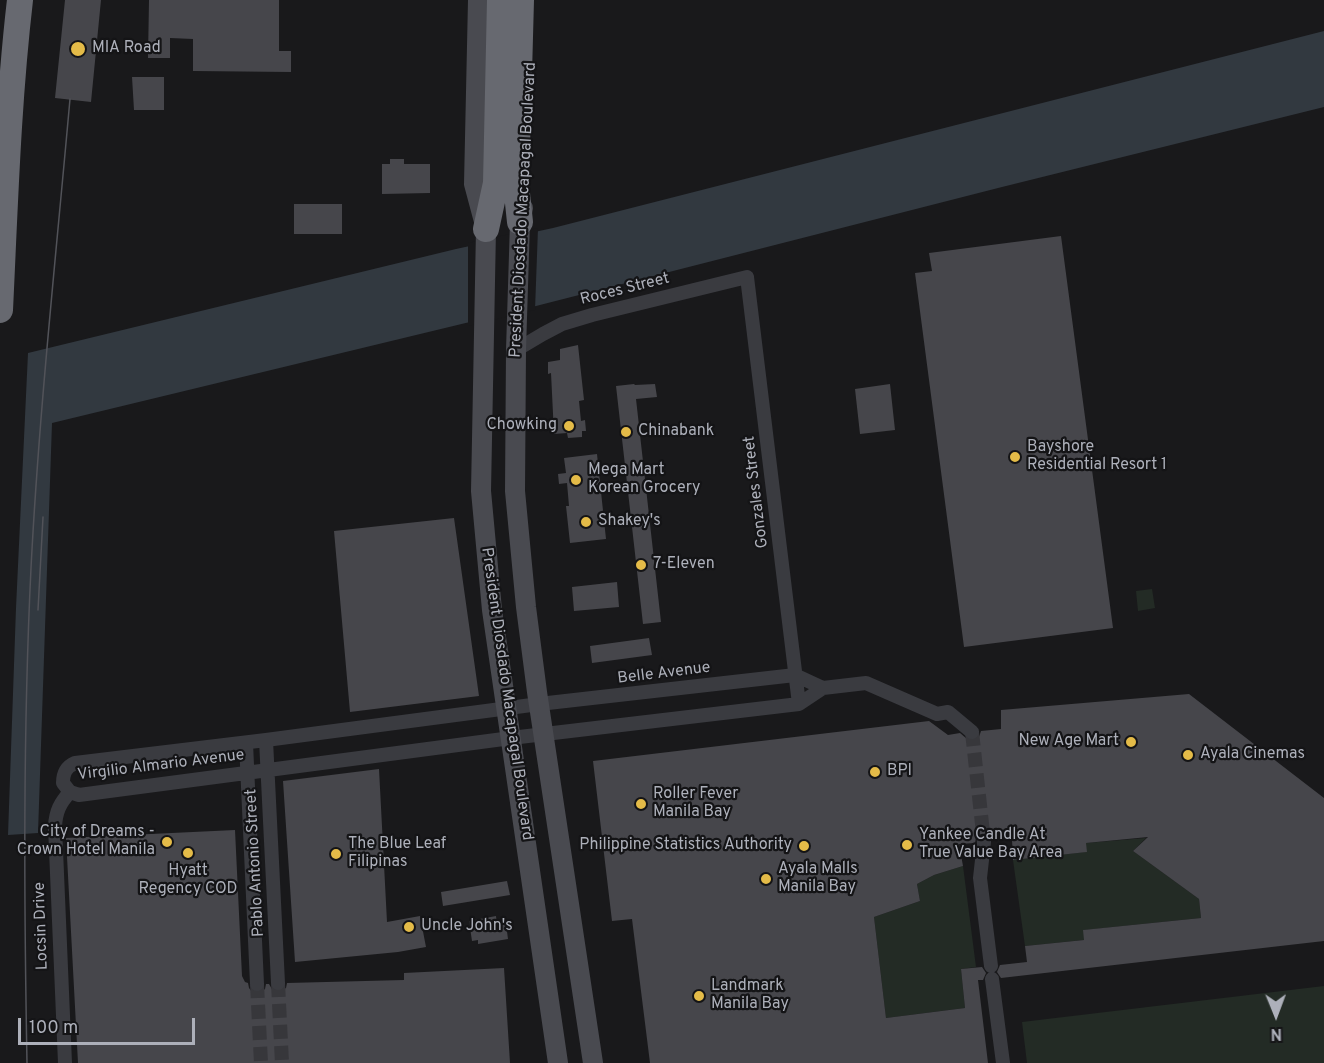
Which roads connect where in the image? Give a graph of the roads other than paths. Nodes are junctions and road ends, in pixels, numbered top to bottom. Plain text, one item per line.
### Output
1 (20, 0) edge
2 (478, 0) edge
3 (500, 0) edge
4 (521, 0) edge
5 (533, 0) edge
6 (506, 183) junction
7 (520, 224) junction
8 (486, 232) junction
9 (747, 277) joint
10 (0, 310) edge
11 (516, 350) junction
12 (795, 675) junction
13 (823, 688) junction
14 (799, 704) junction
15 (539, 705) junction
16 (507, 709) junction
17 (972, 732) tunnel mouth
18 (543, 734) junction
19 (511, 738) junction
20 (266, 740) junction
21 (246, 743) junction
22 (268, 769) junction
23 (247, 772) junction
24 (70, 792) junction
25 (984, 842) tunnel mouth
26 (278, 983) tunnel mouth
27 (257, 984) tunnel mouth
28 (65, 1063) edge
29 (558, 1063) edge
30 (594, 1063) edge
31 (1003, 1063) edge

1 - 10 highway
2 - 8 main road, President Diosdado Macapagal Boulevard
3 - 6 highway
4 - 6 highway
5 - 7 main road, President Diosdado Macapagal Boulevard
6 - 7 highway
6 - 8 highway
7 - 11 main road, President Diosdado Macapagal Boulevard
8 - 16 main road, President Diosdado Macapagal Boulevard
9 - 11 street, Roces Street
9 - 12 street, Gonzales Street
11 - 15 main road, President Diosdado Macapagal Boulevard
12 - 13 street
12 - 14 street, Gonzales Street
12 - 15 street, Belle Avenue
13 - 14 street
13 - 17 street
14 - 18 street
15 - 16 street, Belle Avenue
15 - 18 main road, President Diosdado Macapagal Boulevard
16 - 19 main road, President Diosdado Macapagal Boulevard
16 - 20 street, Virgilio Almario Avenue
18 - 19 street
18 - 30 main road, President Diosdado Macapagal Boulevard
19 - 22 street, Virgilio Almario Avenue
19 - 29 main road, President Diosdado Macapagal Boulevard
20 - 21 street, Virgilio Almario Avenue
20 - 22 street, Pablo Antonio Street
21 - 23 street, Pablo Antonio Street
21 - 24 street, Virgilio Almario Avenue
22 - 23 street, Virgilio Almario Avenue
22 - 26 street, Pablo Antonio Street
23 - 24 street, Virgilio Almario Avenue
23 - 27 street, Pablo Antonio Street
24 - 28 street, Locsin Drive
25 - 31 street

